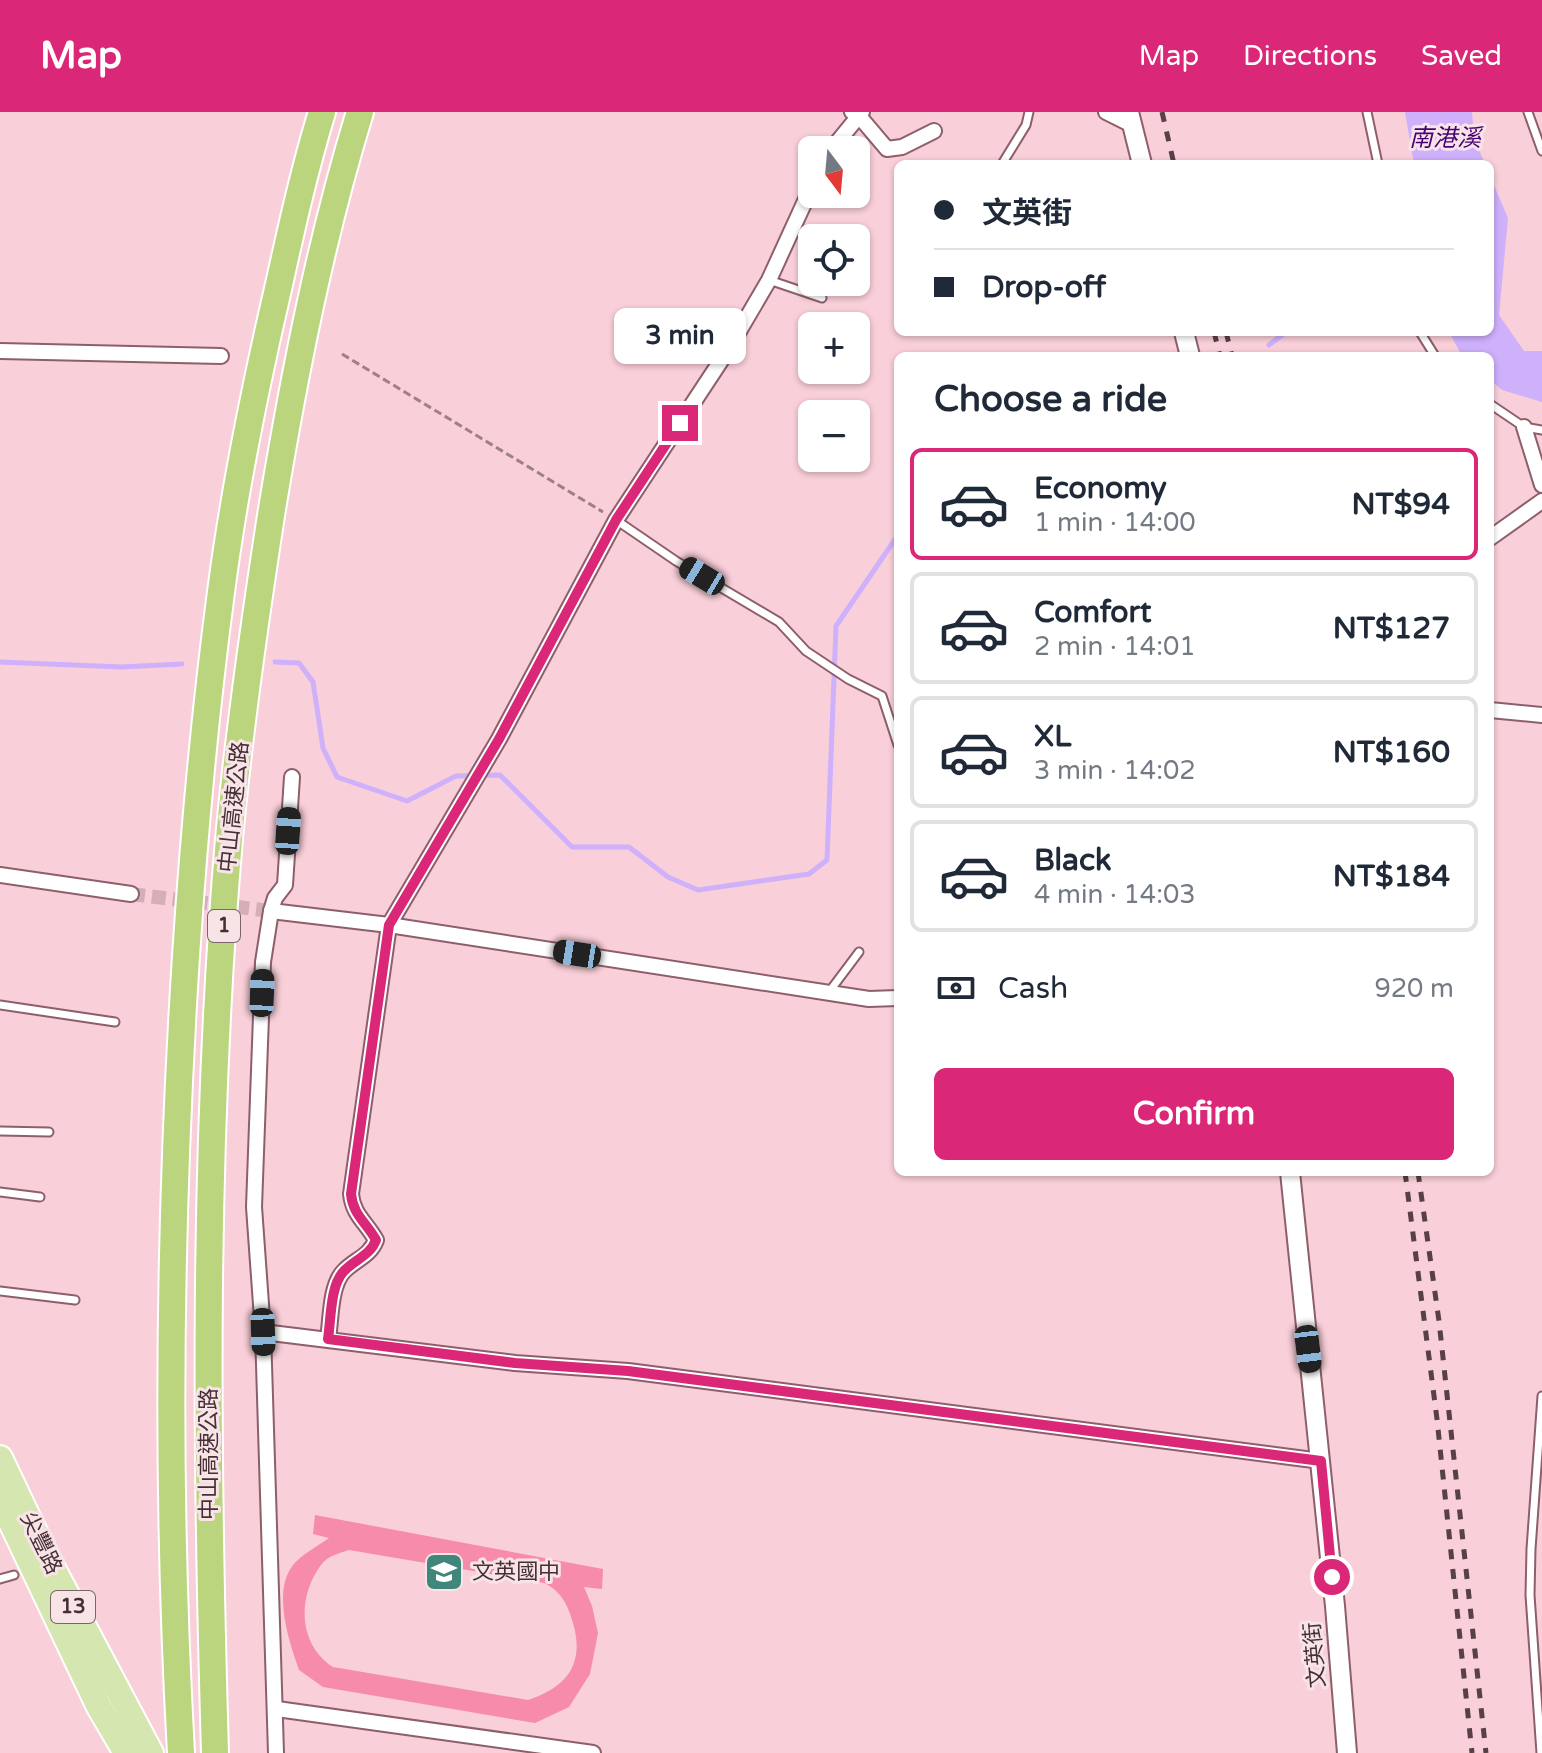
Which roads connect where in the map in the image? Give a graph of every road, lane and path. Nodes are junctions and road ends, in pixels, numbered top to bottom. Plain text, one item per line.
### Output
1 (322, 112) edge
2 (360, 112) edge
3 (1029, 112) edge
4 (1106, 112) edge
5 (1367, 112) edge
6 (1528, 112) edge
7 (858, 113) edge
8 (1131, 119) edge
9 (934, 131) dead end
10 (841, 136) edge
11 (1542, 151) edge
12 (1004, 160) edge
13 (1141, 160) edge
14 (1377, 160) edge
15 (802, 208) edge
16 (769, 280) junction
17 (822, 298) dead end
18 (0, 351) edge
19 (342, 354) dead end
20 (221, 356) dead end
21 (1494, 407) edge
22 (1524, 427) junction
23 (1542, 430) edge
24 (1542, 485) edge
25 (1542, 501) edge
26 (616, 520) junction
27 (1494, 535) edge
28 (1494, 710) edge
29 (1542, 715) edge
30 (894, 733) edge
31 (292, 777) dead end
32 (0, 875) edge
33 (131, 894) tunnel mouth
34 (271, 911) junction
35 (389, 925) junction
36 (859, 952) dead end
37 (828, 993) junction
38 (894, 998) edge
39 (0, 1005) edge
40 (115, 1022) dead end
41 (0, 1131) edge
42 (49, 1132) dead end
43 (1290, 1176) edge
44 (0, 1192) edge
45 (40, 1197) dead end
46 (0, 1291) edge
47 (75, 1300) dead end
48 (263, 1332) junction
49 (328, 1339) junction
50 (1542, 1396) edge
51 (0, 1458) edge
52 (1321, 1461) junction
53 (0, 1499) edge
54 (14, 1575) dead end
55 (0, 1579) edge
56 (277, 1709) junction
57 (126, 1753) edge
58 (151, 1753) edge
59 (181, 1753) edge
60 (215, 1753) edge
61 (276, 1753) edge
62 (593, 1753) edge
63 (1347, 1753) edge
64 (1541, 1753) edge

1 - 59 highway, 中山高速公路 / 1
2 - 60 highway, 中山高速公路 / 1
3 - 12 lane
4 - 8 street
5 - 14 lane
6 - 11 lane
7 - 9 street
7 - 10 street
8 - 13 street
15 - 16 street
16 - 17 lane
16 - 26 street
18 - 20 street
19 - 26 path
21 - 22 lane
22 - 23 lane
22 - 24 street
25 - 27 street
26 - 30 lane
26 - 35 street
28 - 29 street
31 - 34 street
32 - 33 street
34 - 35 street
34 - 48 street
35 - 37 street
35 - 49 street
36 - 37 lane
37 - 38 street
39 - 40 lane
41 - 42 lane
43 - 52 street, 文英街
44 - 45 lane
46 - 47 lane
48 - 49 street
48 - 56 street
49 - 52 street
50 - 64 lane
51 - 58 main road, 尖豐路 / 13
52 - 63 street, 文英街
53 - 57 main road, 尖豐路
54 - 55 lane
56 - 61 street
56 - 62 street

